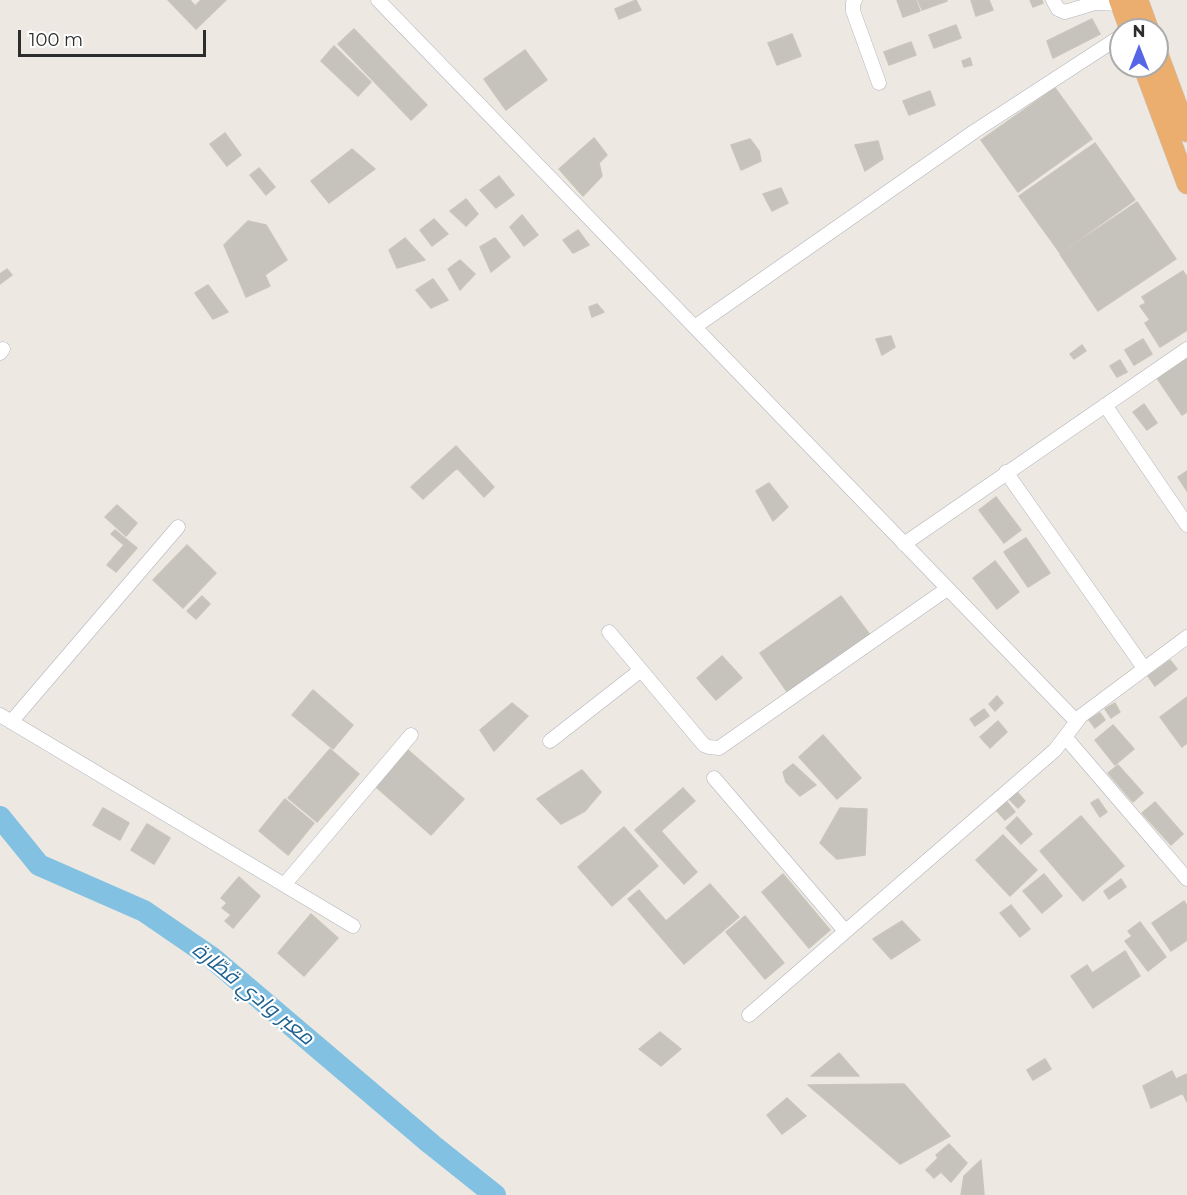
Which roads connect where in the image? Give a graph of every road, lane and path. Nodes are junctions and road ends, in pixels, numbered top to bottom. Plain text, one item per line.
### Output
1 (378, 0) edge
2 (855, 0) edge
3 (1053, 0) edge
4 (1126, 1) edge
5 (1080, 4) edge
6 (1128, 18) edge
7 (1139, 18) edge
8 (1109, 44) edge
9 (1147, 78) edge
10 (1167, 78) edge
11 (879, 83) dead end
12 (1187, 132) edge
13 (1187, 184) edge
14 (696, 326) junction
15 (1187, 350) edge
16 (1105, 405) junction
17 (1006, 472) junction
18 (1187, 525) edge
19 (178, 526) dead end
20 (904, 544) junction
21 (947, 589) junction
22 (609, 632) dead end
23 (1187, 637) edge
24 (1144, 669) junction
25 (641, 670) junction
26 (6, 719) edge
27 (1076, 721) junction
28 (411, 735) dead end
29 (1066, 738) junction
30 (550, 741) dead end
31 (714, 778) dead end
32 (1187, 879) edge
33 (284, 885) junction
34 (353, 926) dead end
35 (845, 931) junction
36 (749, 1015) dead end

1 - 14 street
2 - 11 street
3 - 5 street
4 - 5 street
4 - 6 highway
4 - 7 highway
8 - 14 street
9 - 13 highway
10 - 12 highway
14 - 20 street
15 - 16 street
16 - 17 street
16 - 18 street
17 - 20 street
17 - 24 street
19 - 26 street
20 - 21 street
21 - 25 street
21 - 27 street
22 - 25 street
23 - 24 street
24 - 27 street
25 - 30 street
26 - 33 street
27 - 29 street
28 - 33 street
29 - 32 street
29 - 35 street
31 - 35 street
33 - 34 street
35 - 36 street

